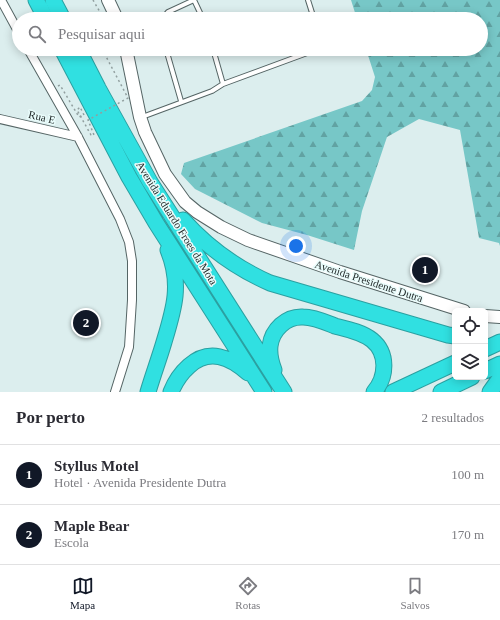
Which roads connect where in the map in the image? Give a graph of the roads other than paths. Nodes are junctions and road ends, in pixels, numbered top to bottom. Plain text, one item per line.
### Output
1 (36, 0) edge
2 (53, 0) edge
3 (108, 0) edge
4 (194, 0) edge
5 (308, 0) edge
6 (5, 1) edge
7 (42, 12) edge
8 (59, 12) edge
9 (114, 12) edge
10 (168, 12) edge
11 (200, 12) edge
12 (312, 12) edge
13 (12, 17) edge
14 (32, 56) edge
15 (66, 56) edge
16 (82, 56) edge
17 (127, 56) edge
18 (168, 56) edge
19 (215, 56) edge
20 (299, 56) edge
21 (223, 84) junction
22 (181, 102) junction
23 (140, 118) junction
24 (0, 119) edge
25 (78, 137) junction
26 (150, 182) junction
27 (156, 223) junction
28 (454, 308) edge
29 (488, 316) edge
30 (500, 317) edge
31 (500, 334) edge
32 (452, 335) edge
33 (488, 336) edge
34 (500, 342) edge
35 (488, 348) edge
36 (452, 364) edge
37 (500, 364) edge
38 (488, 370) edge
39 (500, 378) edge
40 (276, 379) junction
41 (466, 380) edge
42 (262, 388) edge
43 (115, 392) edge
44 (148, 392) edge
45 (172, 392) edge
46 (284, 392) edge
47 (374, 392) edge
48 (393, 392) edge
49 (441, 392) edge
50 (490, 392) edge

1 - 7 highway
2 - 8 highway
3 - 9 street
4 - 10 lane
4 - 11 lane
5 - 12 lane
6 - 13 street
14 - 25 street
15 - 27 highway, Avenida Eduardo Froes da Mota
16 - 26 highway, Avenida Eduardo Froes da Mota
17 - 23 street, Avenida Presidente Dutra
18 - 22 lane
19 - 21 lane
20 - 21 lane
21 - 22 lane
22 - 23 lane
23 - 28 street, Avenida Presidente Dutra
24 - 25 street, Rua E
25 - 43 street
26 - 32 highway
26 - 40 highway, Avenida Eduardo Froes da Mota
27 - 42 highway, Avenida Eduardo Froes da Mota
27 - 44 highway
29 - 30 street
31 - 33 highway
34 - 35 highway
36 - 48 highway
37 - 38 highway
39 - 50 highway
40 - 46 highway, Avenida Eduardo Froes da Mota
40 - 47 highway
41 - 49 highway
42 - 45 highway

